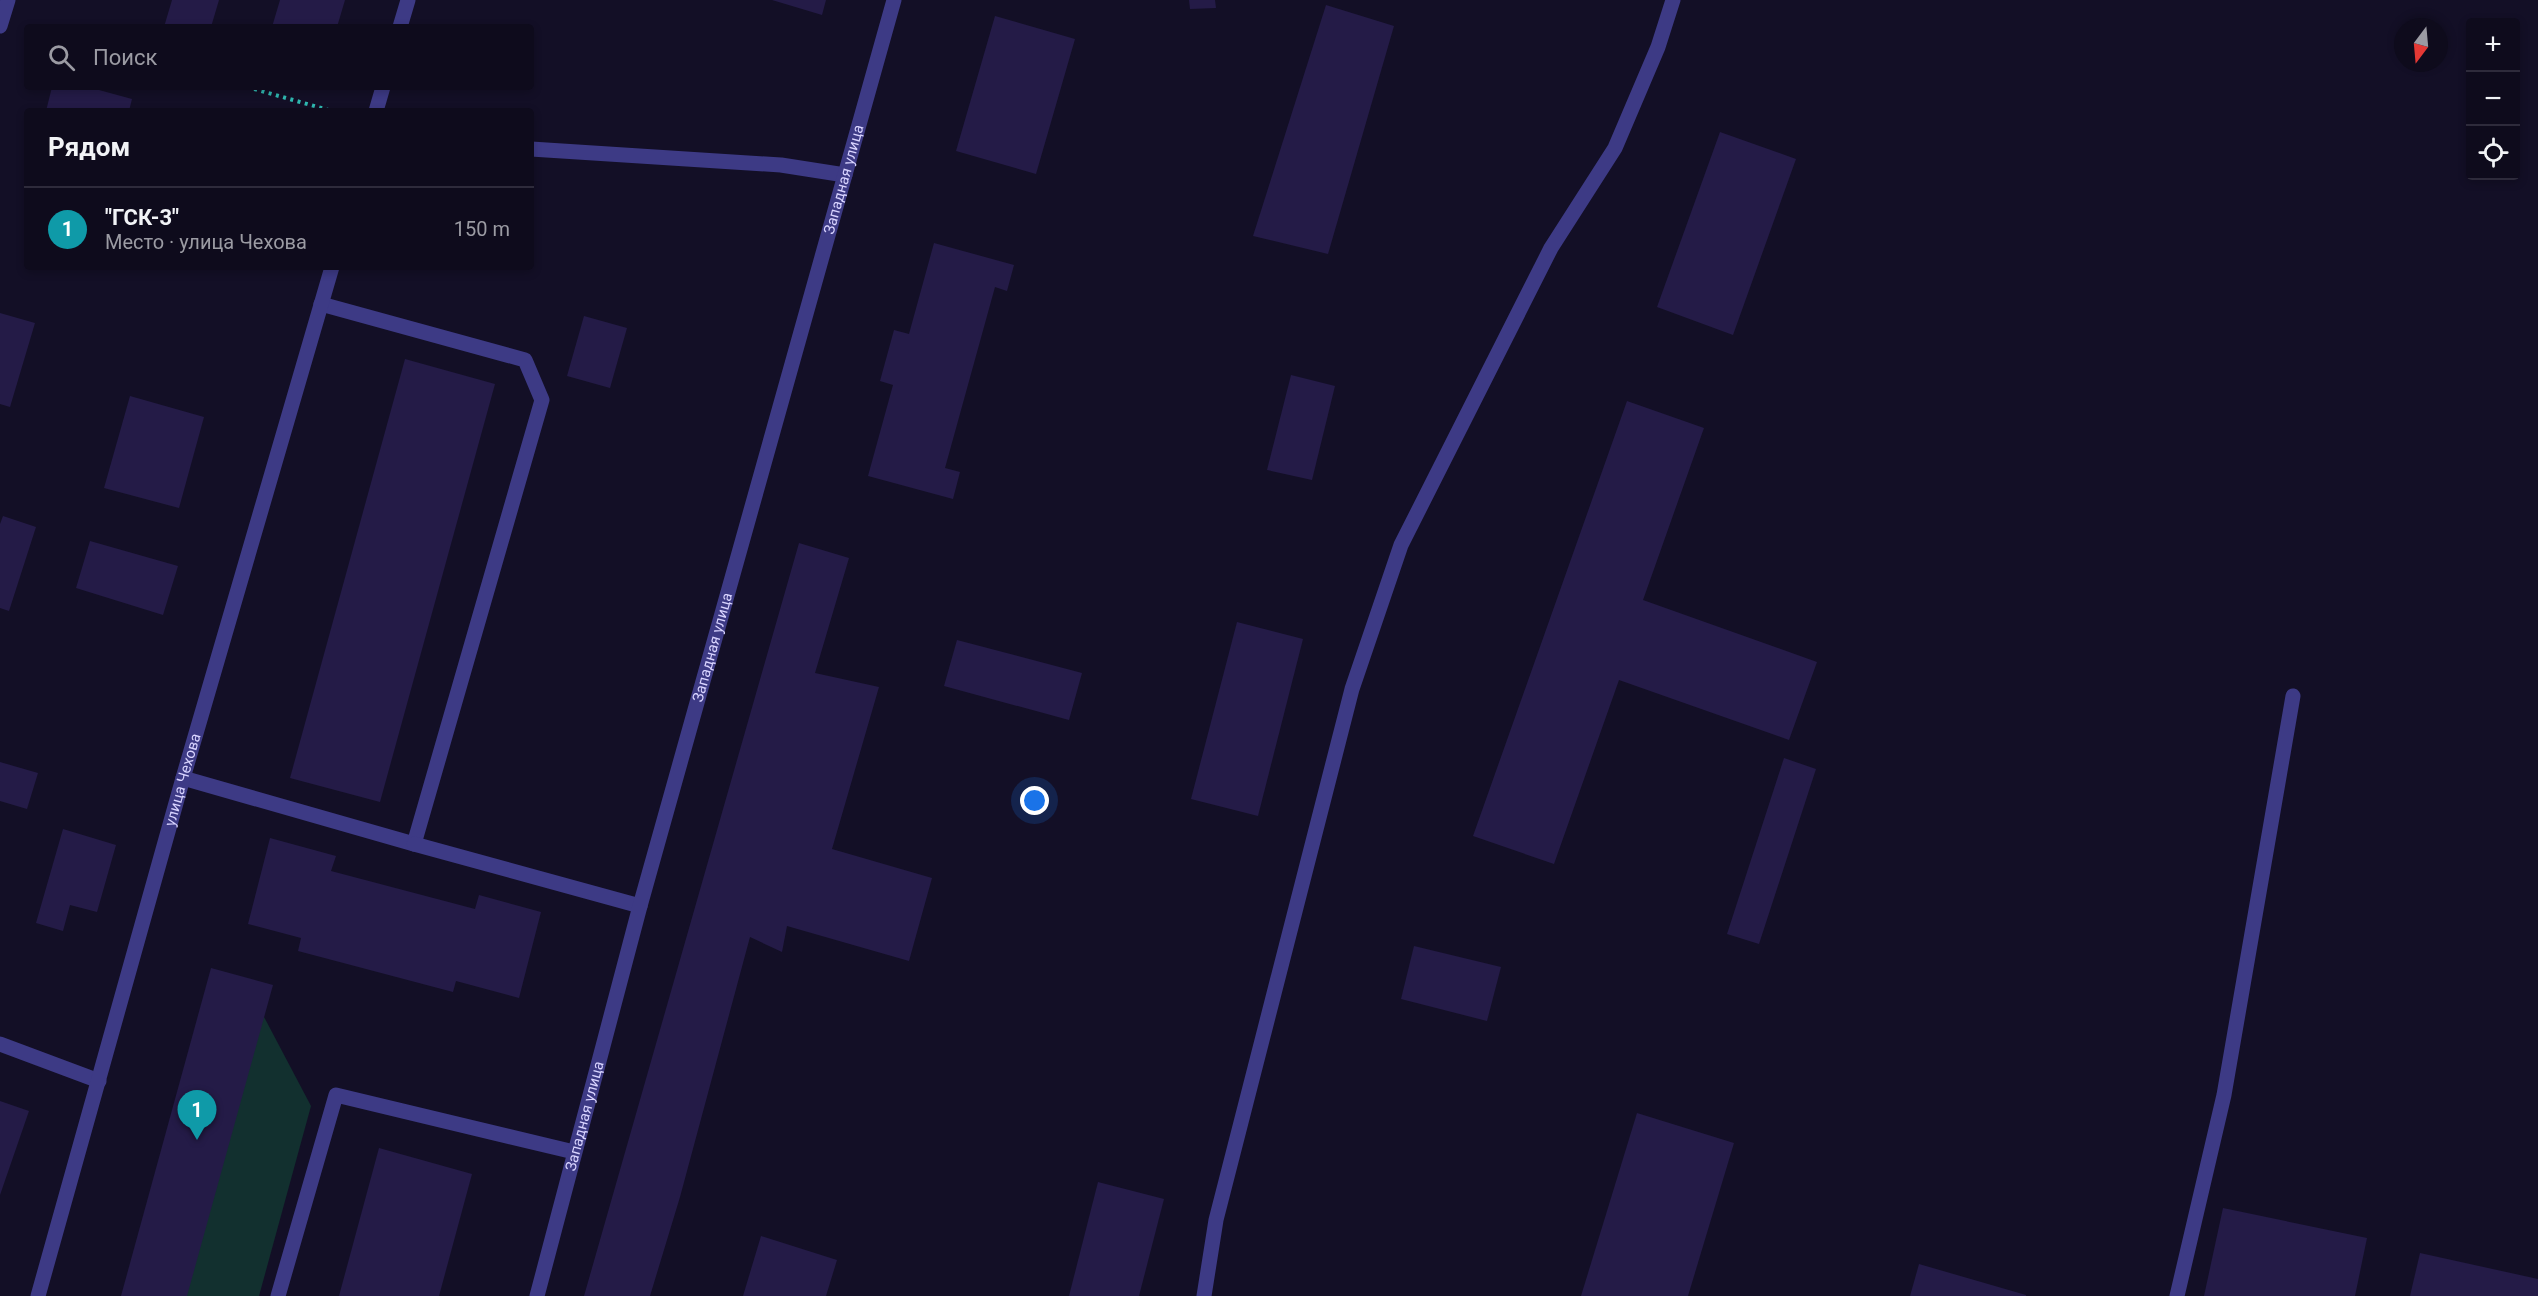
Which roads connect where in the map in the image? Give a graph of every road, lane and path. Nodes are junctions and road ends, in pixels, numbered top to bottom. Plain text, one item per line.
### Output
1 (8, 0) edge
2 (408, 0) edge
3 (894, 0) edge
4 (1673, 0) edge
5 (401, 24) edge
6 (0, 26) edge
7 (258, 90) edge
8 (382, 90) edge
9 (322, 108) edge
10 (377, 108) edge
11 (534, 149) edge
12 (845, 175) junction
13 (331, 270) edge
14 (321, 304) junction
15 (2293, 696) dead end
16 (183, 778) junction
17 (414, 844) junction
18 (640, 906) junction
19 (0, 1044) edge
20 (99, 1081) junction
21 (574, 1152) junction
22 (38, 1296) edge
23 (278, 1296) edge
24 (537, 1296) edge
25 (1204, 1296) edge
26 (2178, 1296) edge

1 - 6 street
2 - 5 street
3 - 12 street, Западная улица
4 - 25 street
7 - 9 path
8 - 10 street
11 - 12 street
12 - 18 street, Западная улица
13 - 14 street, улица Чехова
14 - 16 street, улица Чехова
14 - 17 street
15 - 26 street
16 - 17 street
16 - 20 street, улица Чехова
17 - 18 street
18 - 21 street, Западная улица
19 - 20 street
20 - 22 street, улица Чехова
21 - 23 street
21 - 24 street, Западная улица

